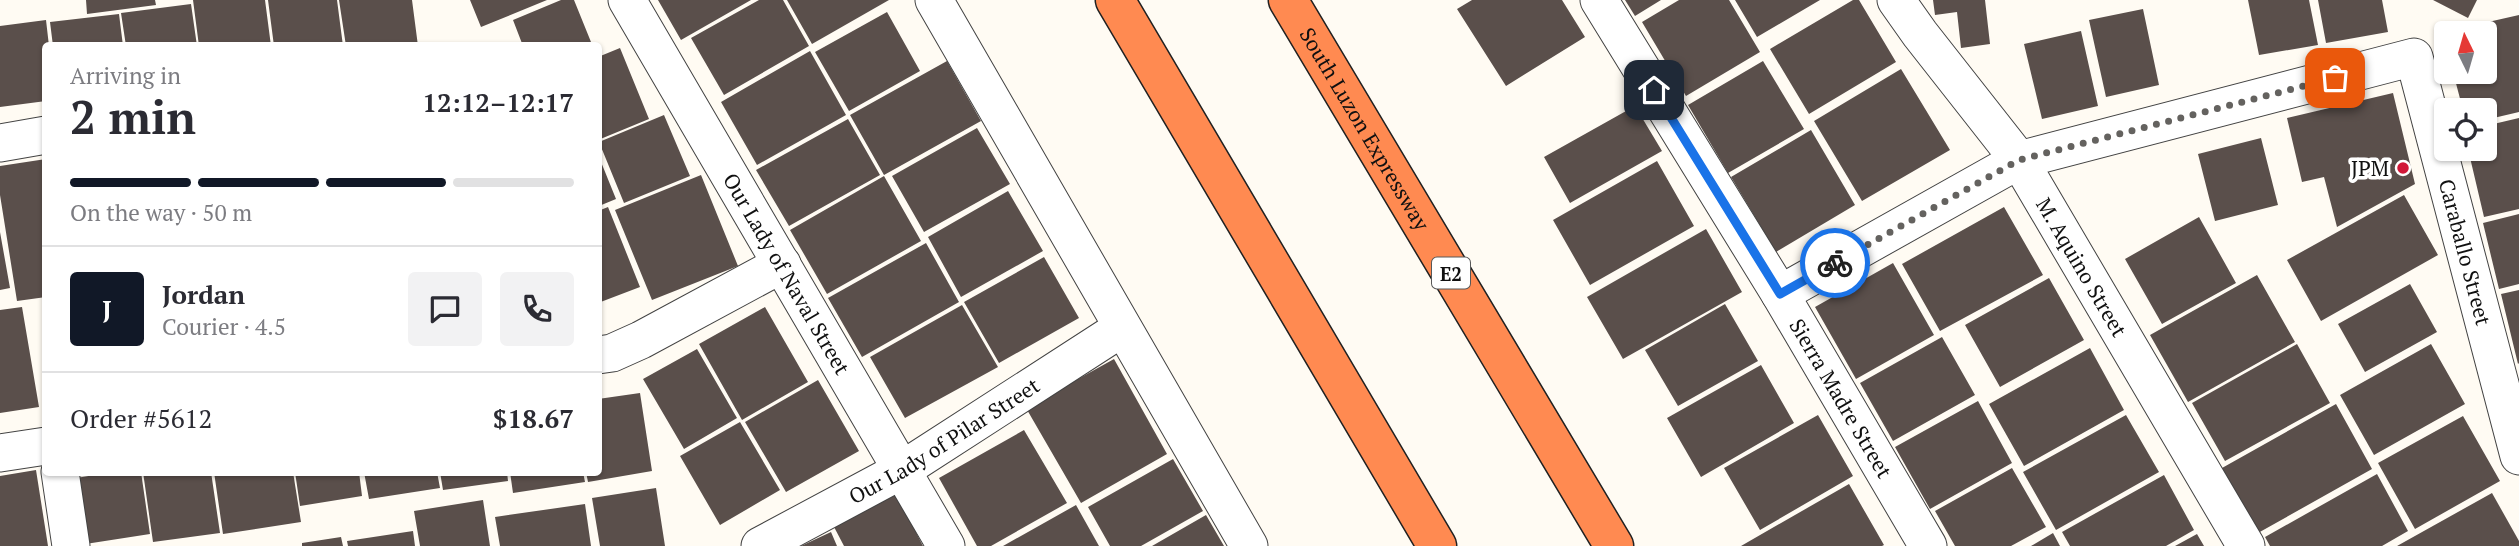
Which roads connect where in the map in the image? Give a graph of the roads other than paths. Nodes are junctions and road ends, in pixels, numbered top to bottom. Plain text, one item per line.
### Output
1 (627, 0) edge
2 (934, 0) edge
3 (1115, 0) edge
4 (1288, 0) edge
5 (1599, 0) edge
6 (1896, 0) edge
7 (42, 136) edge
8 (0, 143) edge
9 (2019, 160) junction
10 (782, 264) junction
11 (1780, 294) junction
12 (1122, 328) junction
13 (602, 354) edge
14 (42, 447) edge
15 (0, 453) edge
16 (2519, 456) edge
17 (902, 470) junction
18 (61, 476) edge
19 (71, 546) edge
20 (760, 546) edge
21 (946, 546) edge
22 (1249, 546) edge
23 (1437, 546) edge
24 (1614, 546) edge
25 (1928, 546) edge
26 (2246, 546) edge

1 - 10 street, Our Lady of Naval Street
2 - 12 street
3 - 23 highway
4 - 24 highway, South Luzon Expressway / E2
5 - 11 street, Sierra Madre Street
6 - 9 street, M. Aquino Street
7 - 8 street
9 - 11 street, Caraballo Street
9 - 16 street, Caraballo Street
9 - 26 street, M. Aquino Street
10 - 13 street
10 - 17 street, Our Lady of Naval Street
11 - 25 street, Sierra Madre Street
12 - 17 street, Our Lady of Pilar Street
12 - 22 street
14 - 15 street
17 - 20 street, Our Lady of Pilar Street
17 - 21 street, Our Lady of Naval Street
18 - 19 street

